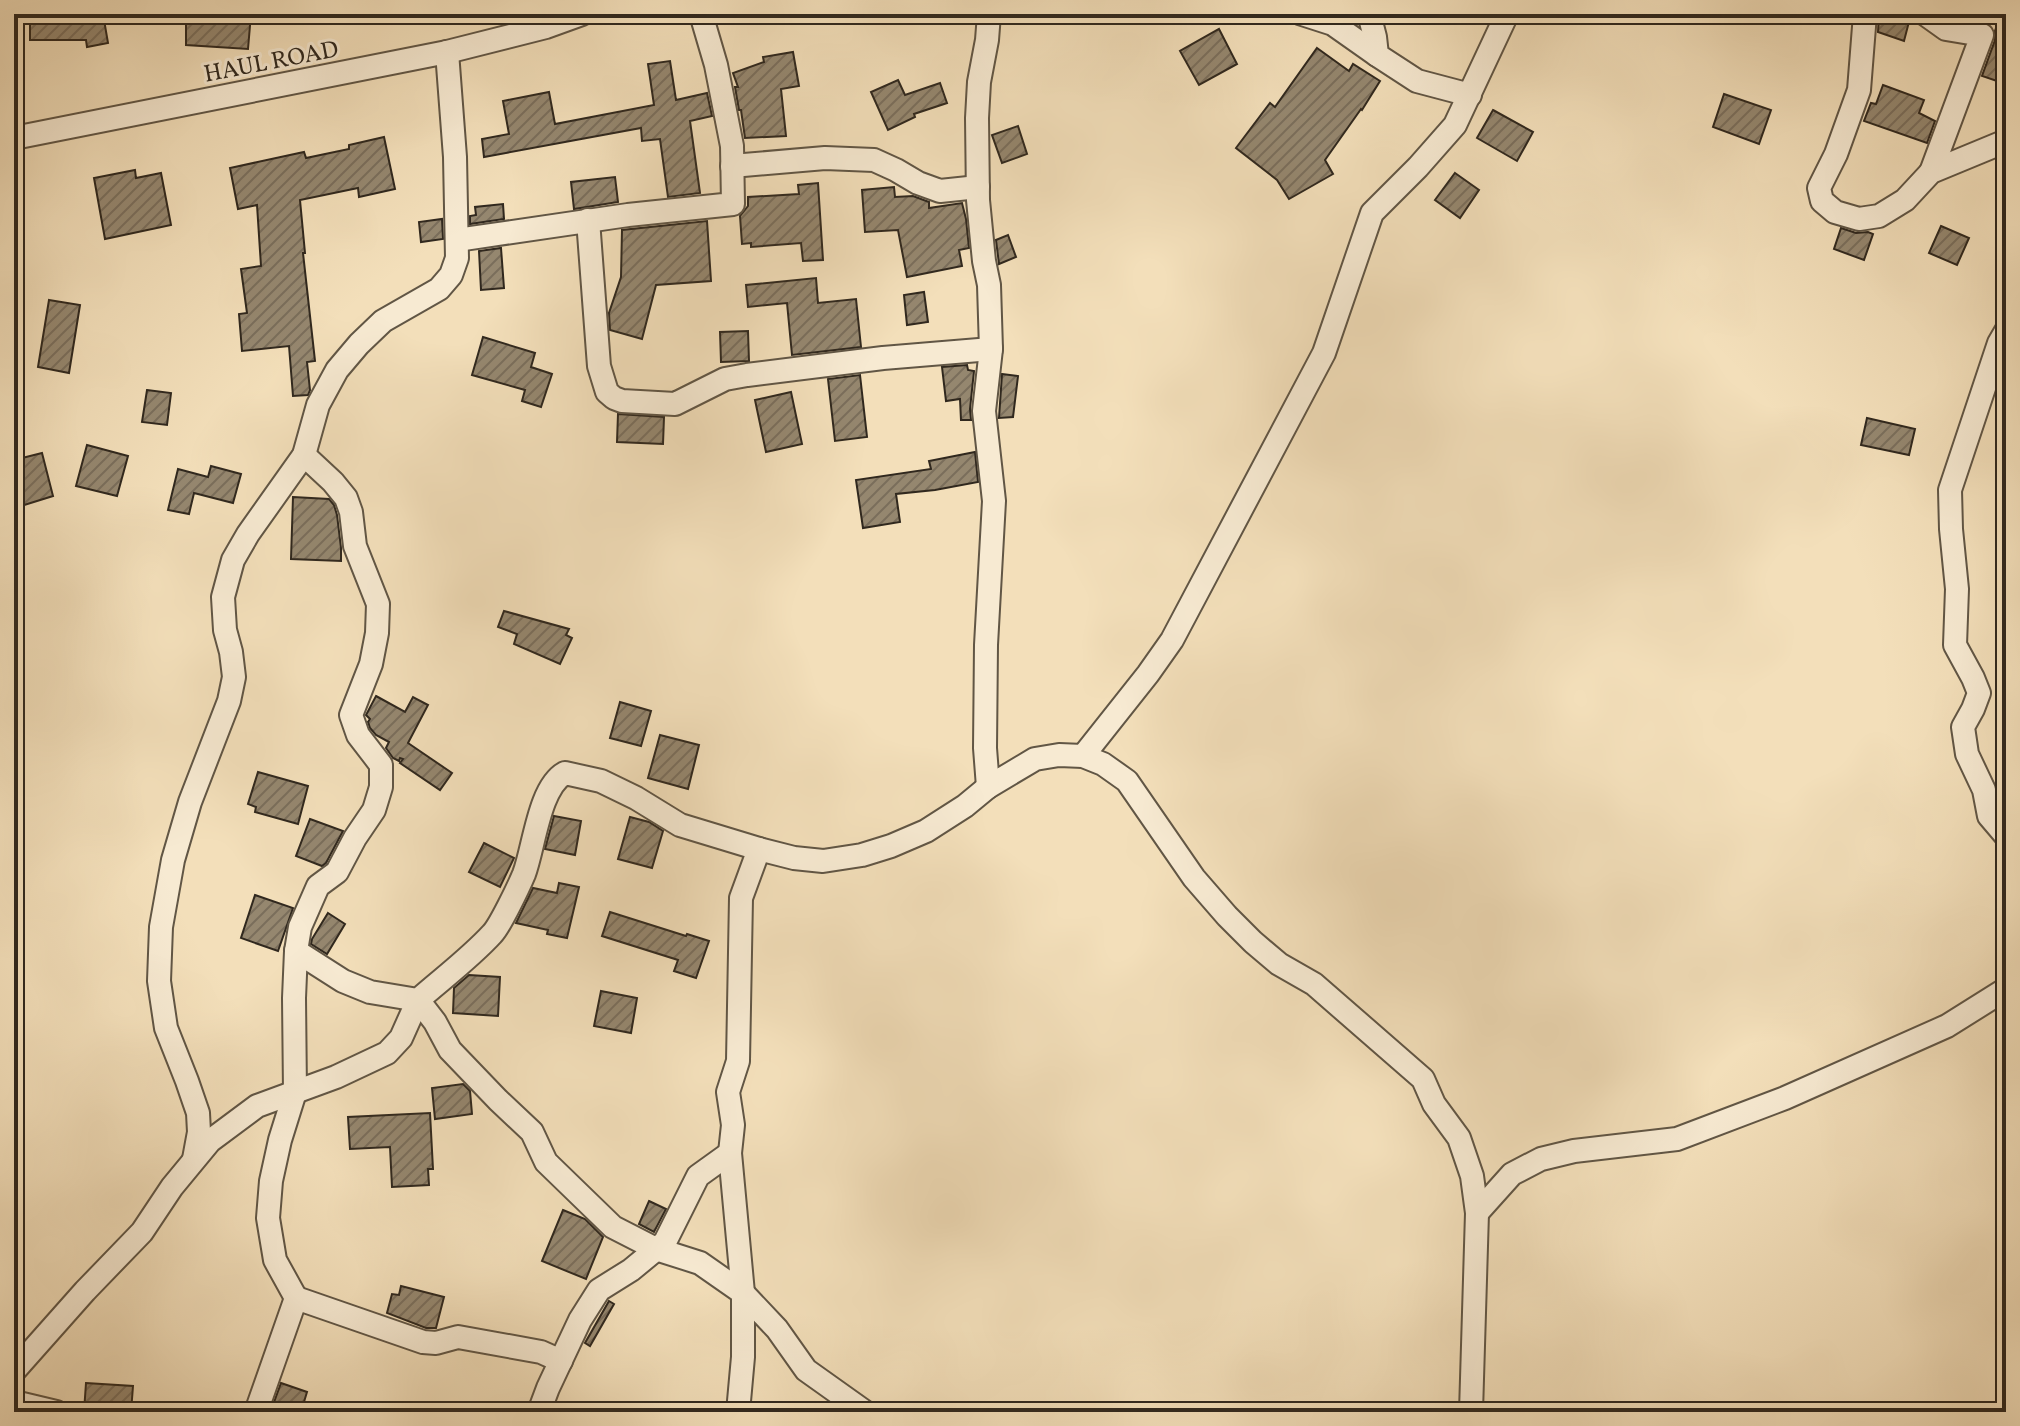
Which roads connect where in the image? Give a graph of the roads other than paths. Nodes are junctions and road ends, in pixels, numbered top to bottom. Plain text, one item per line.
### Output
1 (582, 14) edge
2 (701, 14) edge
3 (989, 14) edge
4 (1302, 14) edge
5 (1369, 14) edge
6 (1507, 14) edge
7 (1865, 14) edge
8 (1925, 14) edge
9 (537, 20) edge
10 (447, 52) junction
11 (1377, 55) junction
12 (1470, 95) junction
13 (14, 138) edge
14 (2006, 141) edge
15 (732, 166) junction
16 (1931, 172) junction
17 (978, 187) junction
18 (588, 220) junction
19 (457, 240) junction
20 (2006, 331) edge
21 (991, 349) junction
22 (304, 455) junction
23 (1083, 756) junction
24 (988, 787) junction
25 (2006, 836) edge
26 (759, 849) junction
27 (296, 951) junction
28 (2006, 989) edge
29 (418, 1000) junction
30 (295, 1092) junction
31 (730, 1153) junction
32 (194, 1159) junction
33 (1477, 1213) junction
34 (656, 1249) junction
35 (743, 1293) junction
36 (296, 1298) junction
37 (561, 1361) junction
38 (14, 1371) edge
39 (14, 1402) edge
40 (56, 1412) edge
41 (256, 1412) edge
42 (539, 1412) edge
43 (738, 1412) edge
44 (865, 1412) edge
45 (1471, 1412) edge

1 - 9 street, HAUL ROAD
2 - 15 street
3 - 17 street
4 - 11 street
5 - 11 street
6 - 12 street
7 - 16 street
8 - 16 street
9 - 10 street, HAUL ROAD
10 - 13 street, HAUL ROAD
10 - 19 street
11 - 12 street
12 - 23 street
14 - 16 street
15 - 17 street
15 - 18 street
17 - 21 street
18 - 19 street
18 - 21 street
19 - 22 street
20 - 25 street
21 - 24 street
22 - 27 street
22 - 32 street
23 - 24 street
23 - 33 street
24 - 26 street
26 - 29 street
26 - 31 street
27 - 29 street
27 - 30 street
28 - 33 street
29 - 30 street
29 - 34 street
30 - 32 street
30 - 36 street
31 - 34 street
31 - 35 street
32 - 38 street
33 - 45 street
34 - 35 street
34 - 37 street
35 - 43 street
35 - 44 street
36 - 37 street
36 - 41 street
37 - 42 street
39 - 40 street

